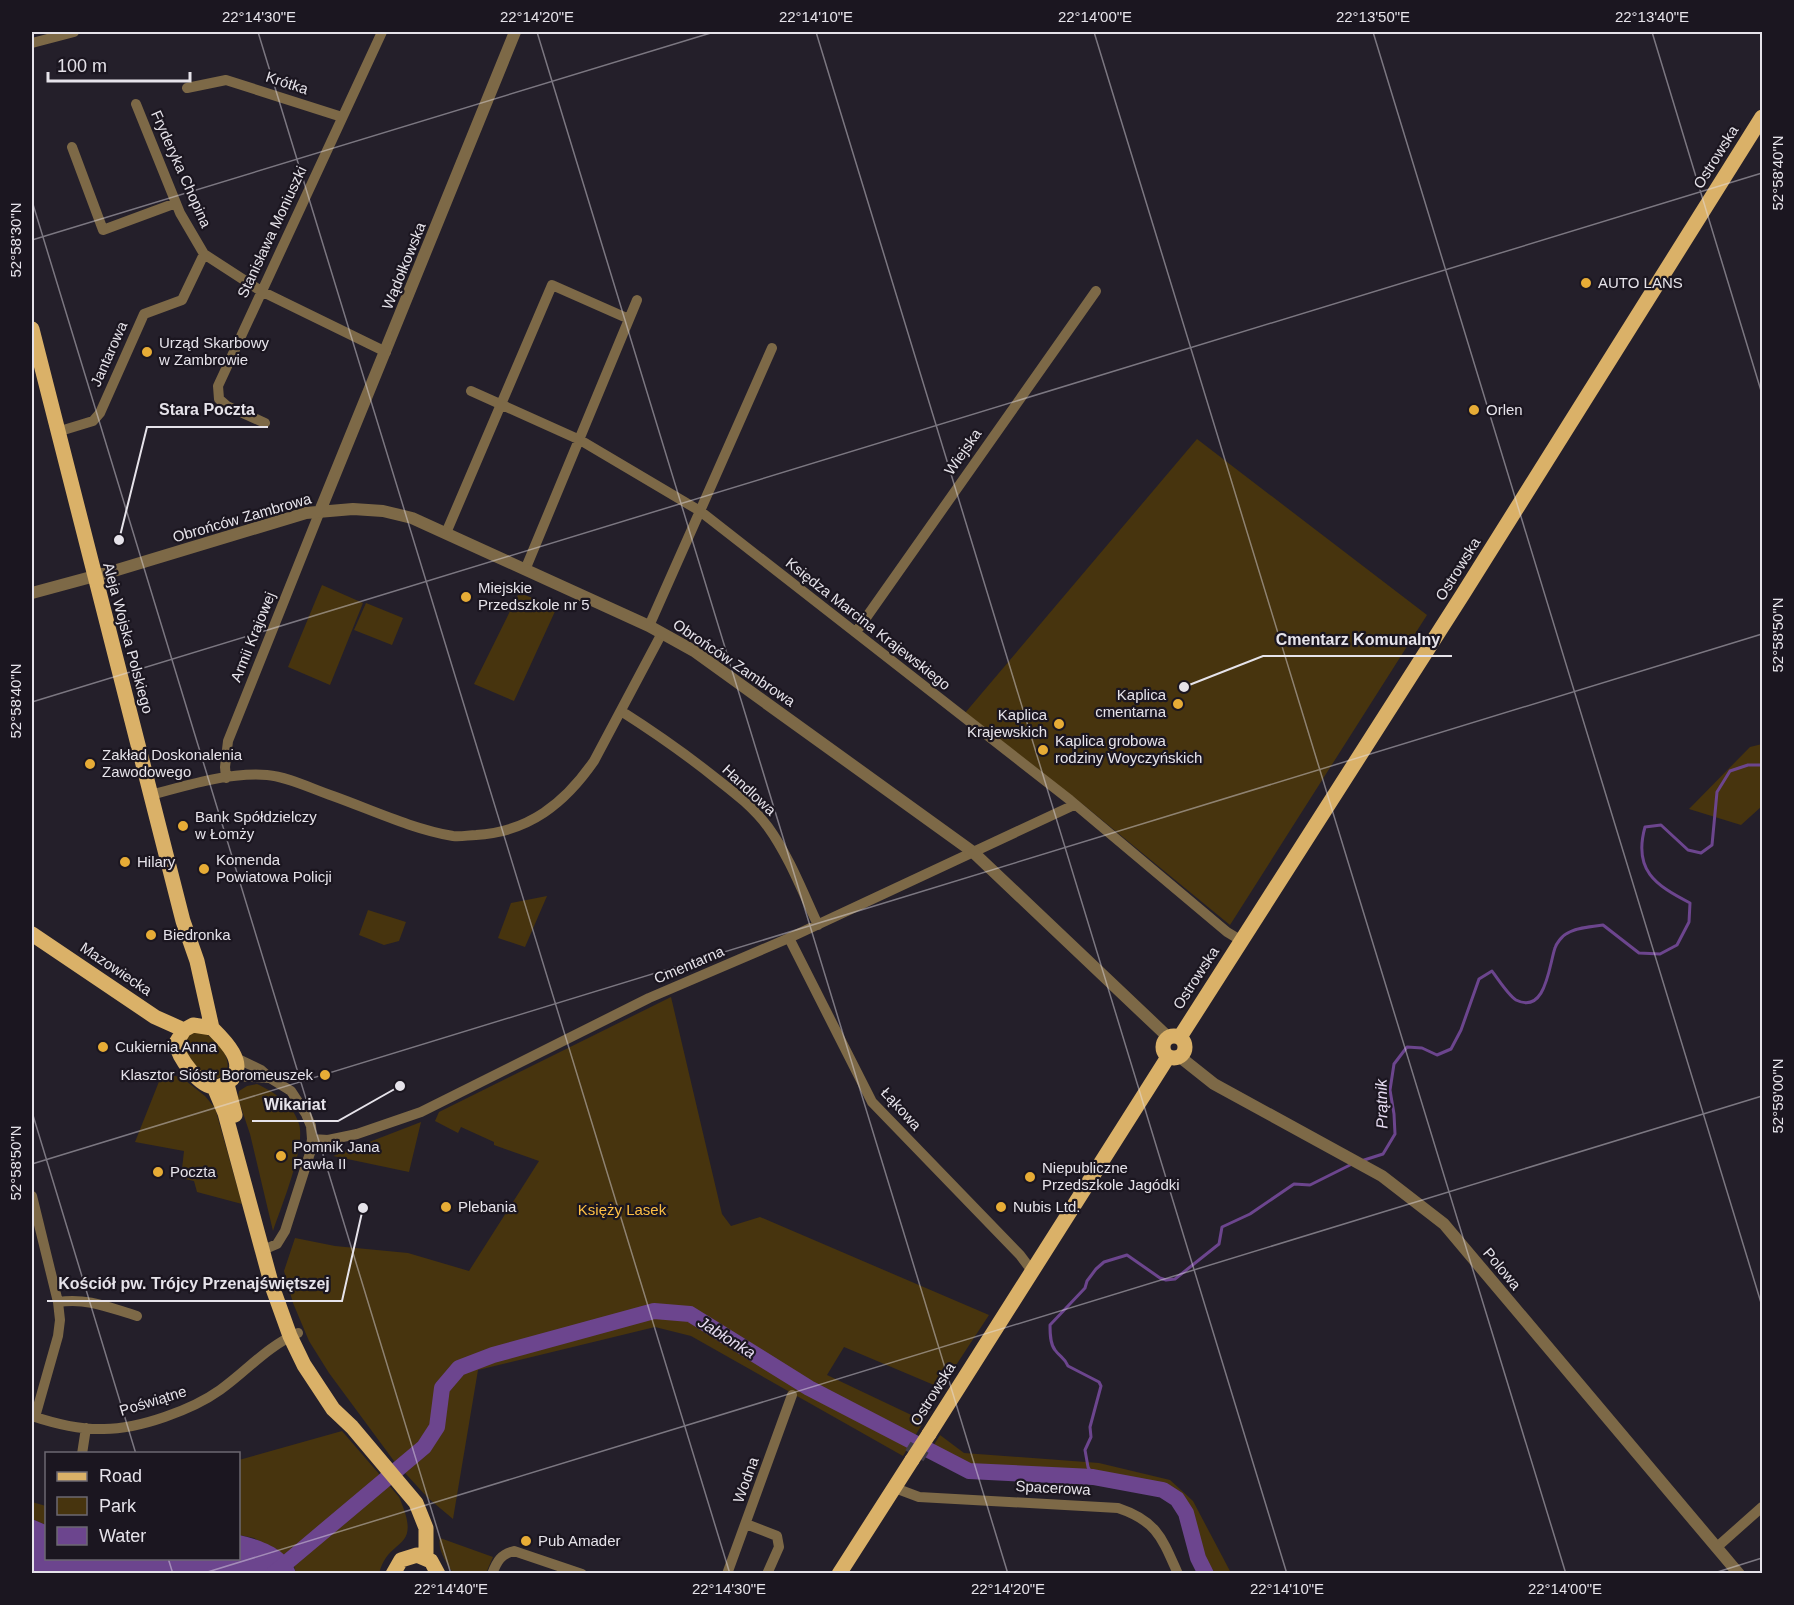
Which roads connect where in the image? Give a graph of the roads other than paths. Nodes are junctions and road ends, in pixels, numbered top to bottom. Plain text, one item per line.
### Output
1 (74, 32) edge
2 (382, 32) edge
3 (515, 32) edge
4 (32, 43) edge
5 (187, 88) dead end
6 (136, 104) dead end
7 (342, 117) junction
8 (1762, 117) edge
9 (72, 147) dead end
10 (176, 203) junction
11 (204, 254) junction
12 (261, 291) junction
13 (1096, 291) dead end
14 (637, 300) dead end
15 (629, 319) junction
16 (32, 330) edge
17 (772, 348) dead end
18 (386, 352) junction
19 (471, 391) dead end
20 (501, 406) junction
21 (265, 423) dead end
22 (57, 432) junction
23 (580, 440) junction
24 (320, 511) junction
25 (700, 512) junction
26 (446, 533) junction
27 (525, 570) junction
28 (93, 576) junction
29 (32, 593) edge
30 (649, 626) junction
31 (856, 632) junction
32 (662, 633) junction
33 (621, 711) junction
34 (226, 778) junction
35 (151, 795) junction
36 (1074, 805) junction
37 (973, 852) junction
38 (183, 921) junction
39 (818, 925) junction
40 (32, 933) edge
41 (789, 938) junction
42 (1242, 941) junction
43 (32, 945) edge
44 (212, 1028) junction
45 (184, 1033) junction
46 (1174, 1037) junction
47 (1174, 1057) junction
48 (236, 1058) junction
49 (270, 1078) junction
50 (225, 1082) junction
51 (312, 1139) junction
52 (32, 1196) edge
53 (267, 1249) junction
54 (1032, 1271) junction
55 (58, 1302) junction
56 (137, 1316) dead end
57 (294, 1335) junction
58 (792, 1395) dead end
59 (33, 1416) edge
60 (86, 1428) junction
61 (82, 1452) edge
62 (895, 1488) junction
63 (1762, 1507) edge
64 (747, 1524) junction
65 (1717, 1547) junction
66 (419, 1556) junction
67 (841, 1572) edge
68 (439, 1573) edge
69 (393, 1574) edge
70 (492, 1574) edge
71 (582, 1574) edge
72 (727, 1574) edge
73 (767, 1574) edge
74 (1178, 1574) edge
75 (1739, 1574) edge

1 - 4 street
2 - 7 street, Stanisława Moniuszki
3 - 18 street, Wądołkowska
5 - 7 street, Krótka
6 - 10 street, Fryderyka Chopina
7 - 12 street, Stanisława Moniuszki
8 - 42 main road, Ostrowska
9 - 10 street
10 - 11 street, Fryderyka Chopina
11 - 12 street, Fryderyka Chopina
11 - 22 street, Jantarowa
12 - 18 street, Fryderyka Chopina
12 - 21 street, Stanisława Moniuszki
13 - 31 street, Wiejska
14 - 15 street
15 - 20 street
15 - 23 street
16 - 22 main road, Aleja Wojska Polskiego
17 - 25 street
18 - 24 street, Wądołkowska
19 - 20 street, Księdza Marcina Krajewskiego
20 - 23 street, Księdza Marcina Krajewskiego
20 - 26 street
22 - 28 main road, Aleja Wojska Polskiego
23 - 25 street, Księdza Marcina Krajewskiego
23 - 27 street
24 - 26 street, Obrońców Zambrowa
24 - 28 street, Obrońców Zambrowa
24 - 34 street, Armii Krajowej
25 - 30 street
25 - 31 street, Księdza Marcina Krajewskiego
26 - 27 street, Obrońców Zambrowa
27 - 30 street, Obrońców Zambrowa
28 - 29 street, Obrońców Zambrowa
28 - 35 main road, Aleja Wojska Polskiego
30 - 32 street, Obrońców Zambrowa
31 - 36 street, Księdza Marcina Krajewskiego
32 - 33 street
32 - 37 street, Obrońców Zambrowa
33 - 34 street
33 - 39 street, Handlowa
34 - 35 street
35 - 38 main road, Aleja Wojska Polskiego
36 - 37 street, Cmentarna
36 - 42 street, Księdza Marcina Krajewskiego
37 - 39 street, Cmentarna
37 - 46 street, Obrońców Zambrowa
38 - 44 main road, Aleja Wojska Polskiego
38 - 45 main road, Aleja Wojska Polskiego
39 - 41 street, Cmentarna
40 - 45 main road, Mazowiecka
41 - 51 street, Cmentarna
41 - 54 street, Łąkowa
42 - 46 main road, Ostrowska
43 - 45 main road, Mazowiecka
44 - 45 main road
44 - 48 main road
45 - 50 main road
46 - 47 main road
47 - 54 main road, Ostrowska
47 - 65 street, Polowa
48 - 49 street
48 - 50 main road
49 - 50 street
49 - 51 street
50 - 53 main road
51 - 53 street
52 - 55 street
53 - 57 main road
54 - 62 main road, Ostrowska, bridge
55 - 56 street
55 - 59 street
57 - 60 street, Poświątne
57 - 66 main road
58 - 64 street, Wodna
59 - 60 street, Poświątne
60 - 61 street
62 - 67 main road, Ostrowska
62 - 74 street, Spacerowa
63 - 65 street
64 - 72 street, Wodna
64 - 73 street
65 - 75 street, Polowa
66 - 68 main road
66 - 69 main road
70 - 71 street

